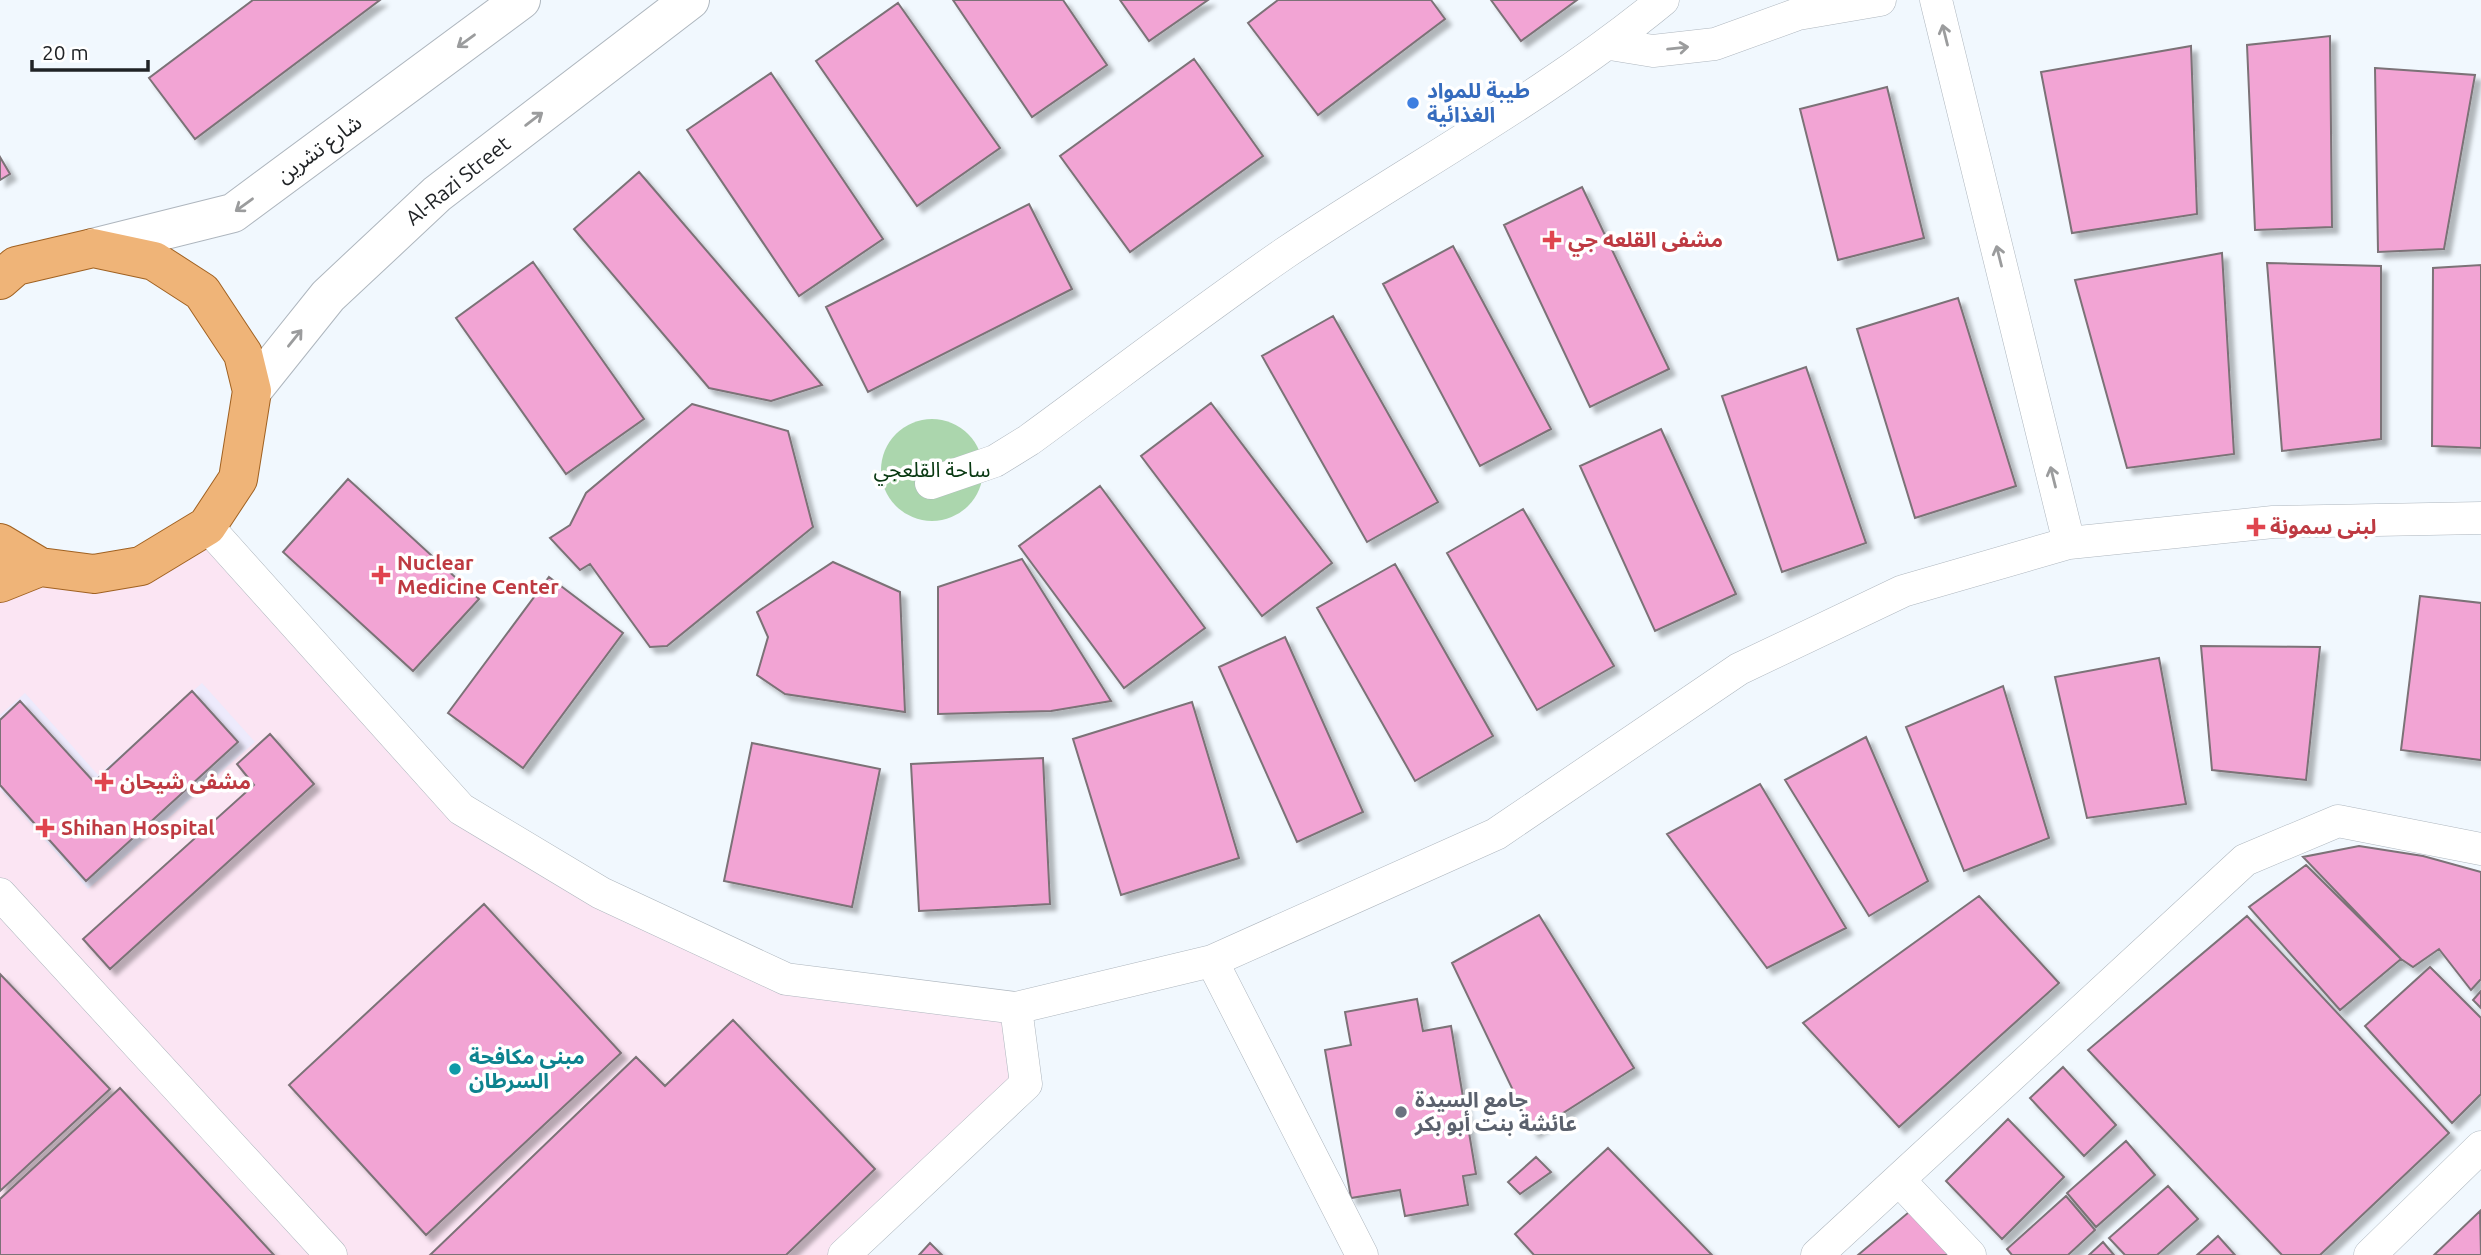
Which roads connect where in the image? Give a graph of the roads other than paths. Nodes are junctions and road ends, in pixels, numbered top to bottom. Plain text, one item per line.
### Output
1 (521, 0) edge
2 (691, 0) edge
3 (1663, 0) edge
4 (1880, 0) edge
5 (1936, 0) edge
6 (1610, 44) junction
7 (93, 248) junction
8 (0, 280) edge
9 (252, 391) junction
10 (931, 483) dead end
11 (2481, 518) edge
12 (206, 526) junction
13 (0, 543) edge
14 (2069, 543) junction
15 (40, 567) junction
16 (0, 583) edge
17 (2481, 849) edge
18 (0, 894) edge
19 (1212, 961) junction
20 (1017, 1008) junction
21 (2477, 1161) edge
22 (1899, 1180) junction
23 (331, 1255) edge
24 (844, 1255) edge
25 (1362, 1255) edge
26 (1817, 1255) edge
27 (1970, 1255) edge
28 (2370, 1255) edge

1 -> 7 main road, شارع تشرين
9 -> 2 main road, Al-Razi Street
3 - 6 street
6 -> 4 street
14 -> 5 street
6 - 10 street
7 - 8 main road
7 - 9 main road
9 - 12 main road
11 - 14 street
12 - 15 main road
12 - 20 street
13 - 15 main road
14 - 19 street
15 - 16 main road
17 - 22 street
18 - 23 street
19 - 20 street
19 - 25 street
20 - 24 street
21 - 28 street
22 - 26 street
22 - 27 street

